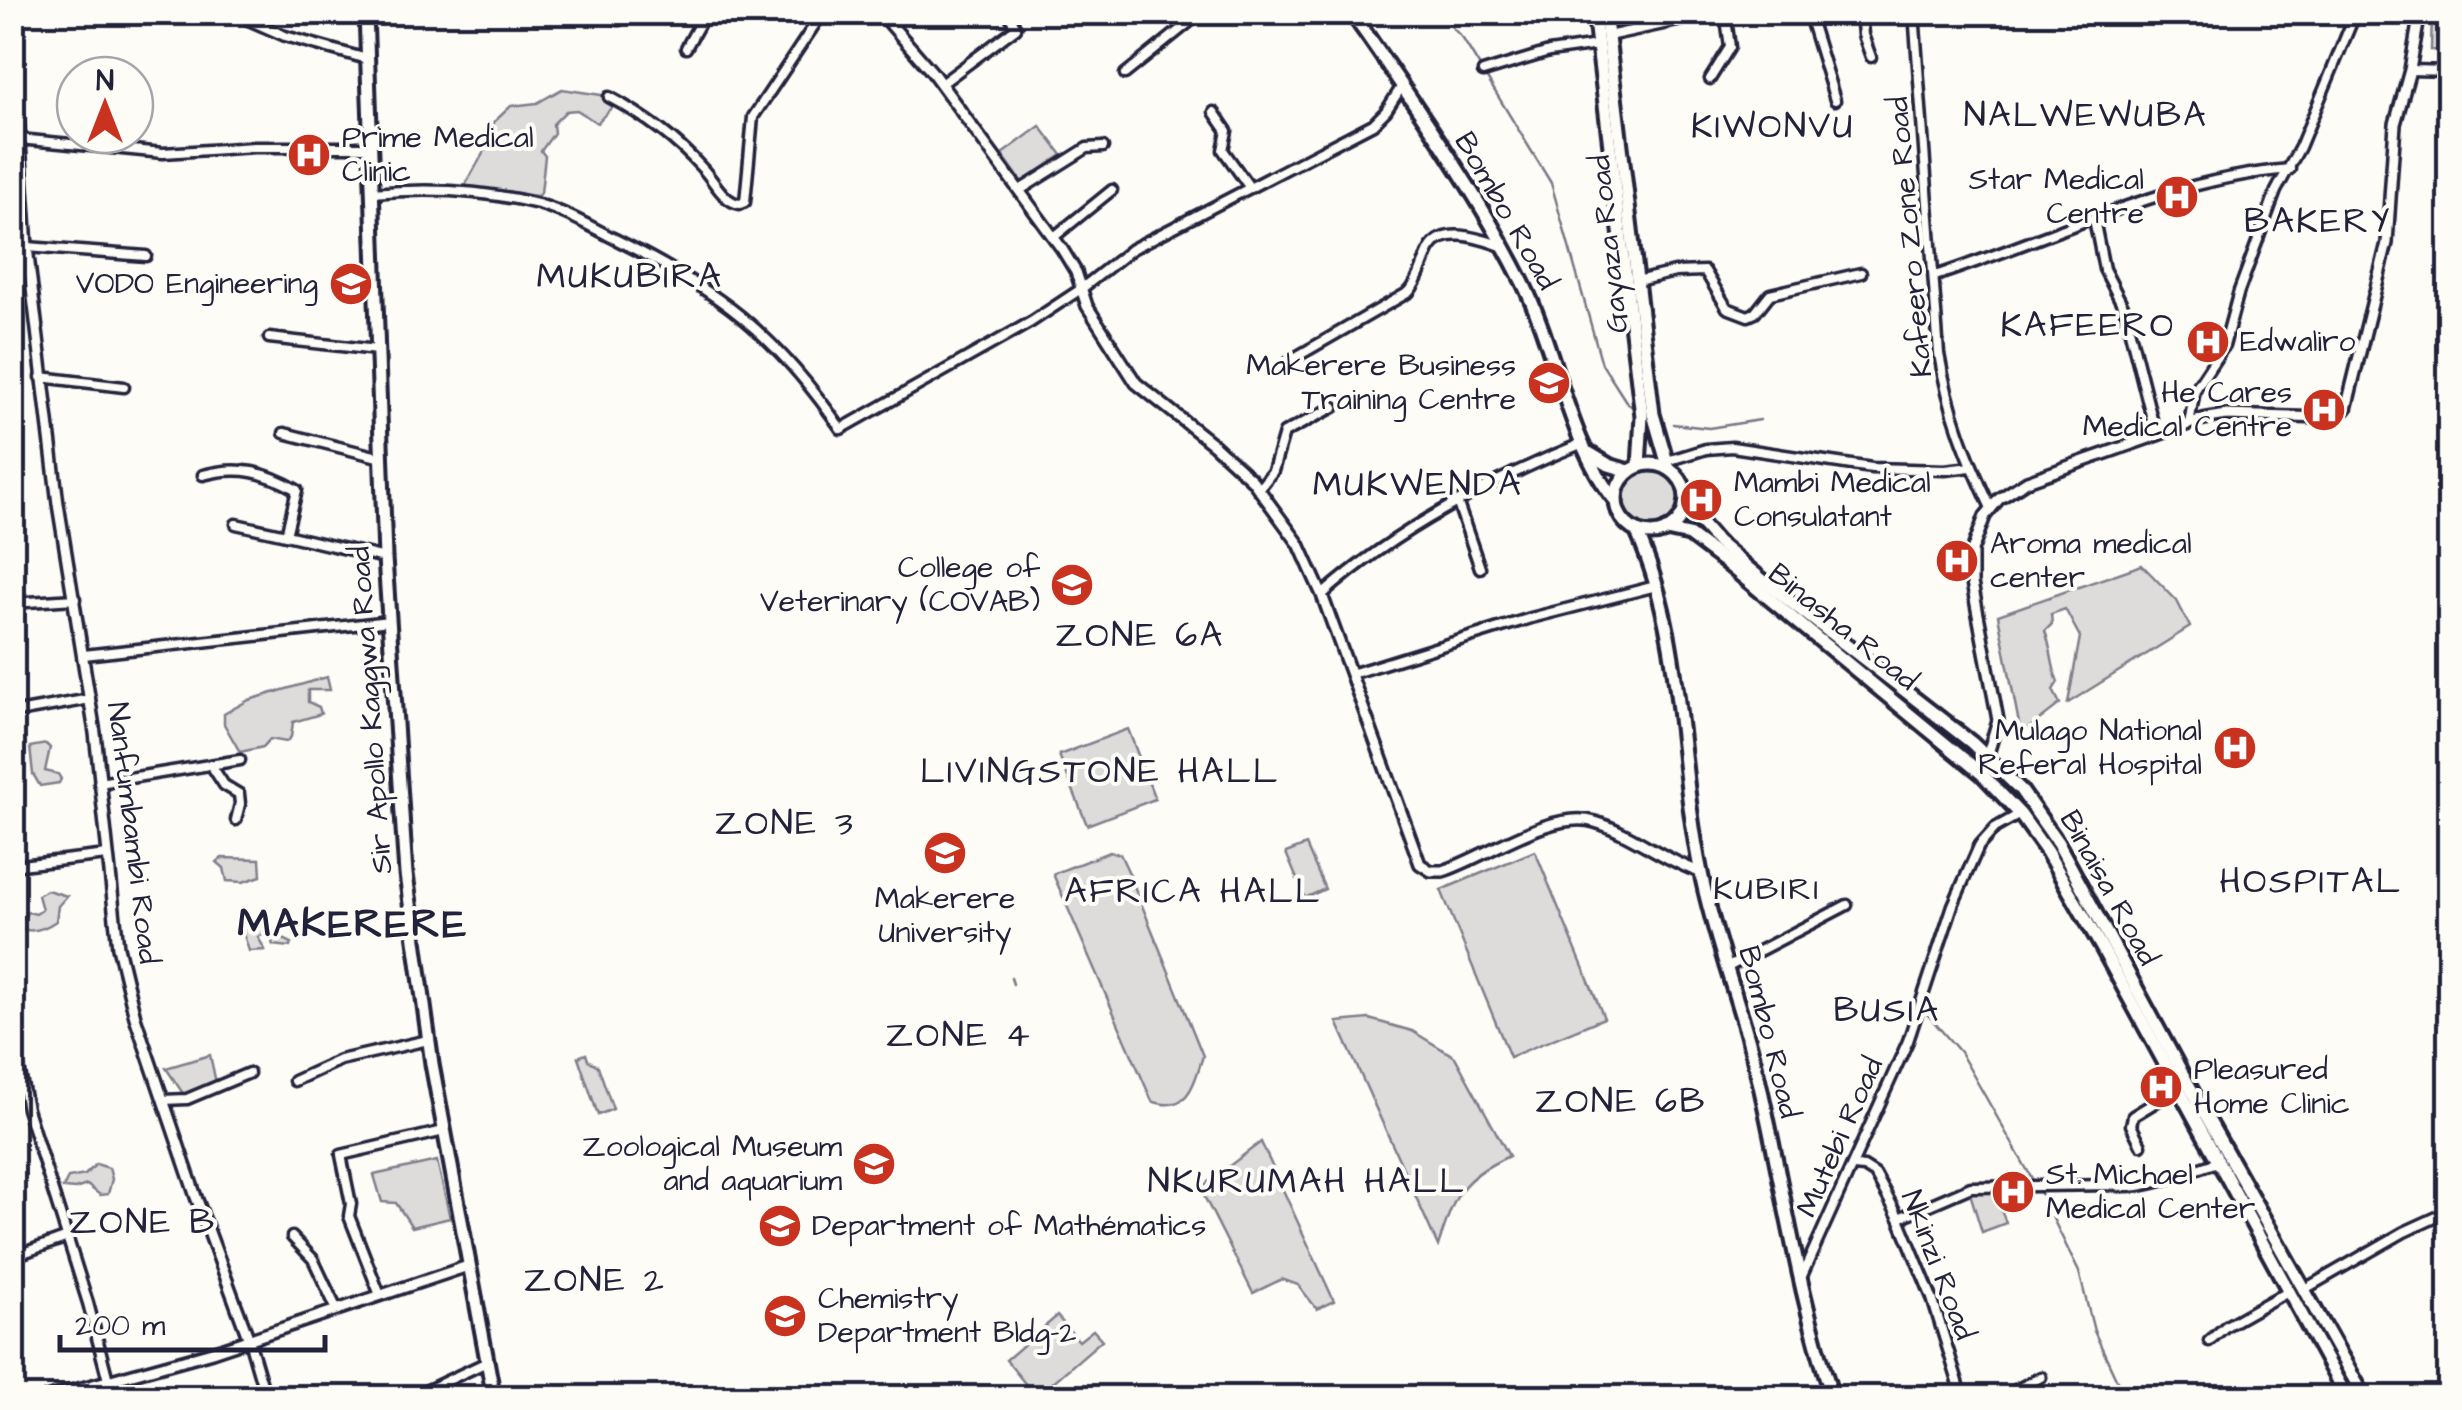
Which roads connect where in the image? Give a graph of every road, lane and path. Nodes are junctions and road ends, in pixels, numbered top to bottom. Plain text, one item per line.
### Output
1 (17, 12) edge
2 (230, 12) edge
3 (366, 12) edge
4 (594, 12) edge
5 (626, 12) edge
6 (706, 12) edge
7 (822, 12) edge
8 (880, 12) edge
9 (1008, 12) edge
10 (1202, 12) edge
11 (1351, 12) edge
12 (1594, 12) edge
13 (1605, 12) edge
14 (1722, 12) edge
15 (1808, 12) edge
16 (1861, 12) edge
17 (1914, 12) edge
18 (2356, 12) edge
19 (2420, 12) edge
20 (1603, 40) junction
21 (686, 48) dead end
22 (1871, 57) dead end
23 (367, 59) junction
24 (2410, 70) junction
25 (2450, 71) edge
26 (1482, 72) dead end
27 (1125, 74) dead end
28 (1710, 79) dead end
29 (941, 84) junction
30 (1402, 86) junction
31 (609, 97) dead end
32 (1835, 100) dead end
33 (1214, 112) dead end
34 (19, 140) junction
35 (369, 147) junction
36 (1103, 147) dead end
37 (16, 154) edge
38 (2290, 169) junction
39 (1250, 188) junction
40 (1020, 190) junction
41 (1112, 190) dead end
42 (370, 193) junction
43 (2094, 219) junction
44 (1054, 238) junction
45 (1502, 246) junction
46 (26, 247) junction
47 (146, 256) dead end
48 (1861, 273) dead end
49 (1934, 276) junction
50 (1637, 281) junction
51 (1081, 290) junction
52 (269, 338) dead end
53 (378, 350) junction
54 (1289, 361) dead end
55 (41, 377) junction
56 (124, 387) dead end
57 (1334, 407) dead end
58 (2189, 424) junction
59 (284, 433) dead end
60 (2156, 435) junction
61 (1584, 446) junction
62 (382, 458) junction
63 (1668, 465) junction
64 (1971, 467) junction
65 (1634, 468) junction
66 (204, 474) dead end
67 (1259, 489) junction
68 (1615, 500) junction
69 (1458, 504) junction
70 (1685, 505) junction
71 (1991, 508) junction
72 (236, 524) dead end
73 (1636, 530) junction
74 (1661, 532) junction
75 (286, 535) junction
76 (385, 558) junction
77 (1648, 558) junction
78 (1480, 568) dead end
79 (1656, 586) junction
80 (1322, 595) junction
81 (75, 599) junction
82 (12, 604) edge
83 (390, 621) junction
84 (84, 655) junction
85 (1351, 674) junction
86 (90, 699) junction
87 (12, 713) edge
88 (1987, 756) junction
89 (240, 760) dead end
90 (211, 764) junction
91 (1982, 774) junction
92 (99, 782) junction
93 (2020, 814) junction
94 (236, 820) dead end
95 (108, 855) junction
96 (12, 866) edge
97 (1700, 872) junction
98 (1847, 905) dead end
99 (1728, 967) junction
100 (12, 1030) edge
101 (428, 1040) junction
102 (16, 1069) edge
103 (249, 1074) dead end
104 (294, 1081) dead end
105 (2176, 1089) junction
106 (164, 1100) junction
107 (444, 1131) junction
108 (2141, 1145) dead end
109 (2218, 1162) junction
110 (1853, 1166) junction
111 (2450, 1211) edge
112 (1899, 1218) junction
113 (292, 1237) dead end
114 (66, 1238) junction
115 (12, 1257) edge
116 (468, 1266) junction
117 (1799, 1282) junction
118 (2303, 1290) junction
119 (2288, 1291) junction
120 (380, 1296) junction
121 (337, 1310) junction
122 (248, 1340) junction
123 (2209, 1341) dead end
124 (487, 1362) junction
125 (2041, 1377) dead end
126 (108, 1380) junction
127 (2016, 1390) dead end
128 (419, 1394) dead end
129 (46, 1398) edge
130 (266, 1398) edge
131 (494, 1398) edge
132 (1833, 1398) edge
133 (1962, 1398) edge
134 (2347, 1398) edge
135 (2365, 1398) edge

1 - 34 street, Nanfumbambi Road
2 - 23 street
3 - 23 main road, Sir Apollo Kaggwa Road
4 - 5 street
6 - 21 street
7 - 31 street
8 - 29 street
9 - 29 street
10 - 27 street
11 - 30 main road, Bombo Road
12 - 20 main road, Gayaza Road
13 - 20 main road, Gayaza Road
14 - 20 street
14 - 28 street
15 - 32 street
16 - 22 street
17 - 49 street, Kafeero Zone Road
18 - 38 street
19 - 24 street
20 - 26 street
20 - 50 main road, Gayaza Road
20 - 65 main road, Gayaza Road
23 - 35 main road, Sir Apollo Kaggwa Road
24 - 25 street
24 - 58 street
29 - 40 street
30 - 39 street
30 - 45 main road, Bombo Road
33 - 39 street
34 - 35 street
34 - 37 street, Nanfumbambi Road
35 - 42 main road, Sir Apollo Kaggwa Road
36 - 40 street
37 - 46 street, Nanfumbambi Road
38 - 43 street
38 - 58 street
39 - 51 street
40 - 44 street
41 - 44 street
42 - 51 street
42 - 53 main road, Sir Apollo Kaggwa Road
43 - 49 street
43 - 60 street
44 - 51 street
45 - 54 street
45 - 61 main road, Bombo Road
46 - 47 street
46 - 55 street, Nanfumbambi Road
48 - 50 street
49 - 64 street, Kafeero Zone Road
50 - 63 main road, Gayaza Road
51 - 67 street
52 - 53 street
53 - 62 main road, Sir Apollo Kaggwa Road
55 - 56 street
55 - 81 street, Nanfumbambi Road
57 - 67 street
58 - 60 street
59 - 62 street
60 - 71 street
61 - 65 main road
61 - 68 main road, Bombo Road
61 - 69 street
62 - 76 main road, Sir Apollo Kaggwa Road
63 - 64 street
63 - 65 main road
63 - 70 main road
64 - 71 street, Kafeero Zone Road
65 - 68 main road
66 - 75 street
67 - 80 street
68 - 73 main road
69 - 78 street
69 - 80 street
70 - 74 main road
70 - 88 main road, Binaisa Road
71 - 88 street
72 - 75 street
73 - 74 main road
73 - 77 main road, Bombo Road
74 - 77 main road
74 - 91 main road, Binasha Road
75 - 76 street
76 - 83 main road, Sir Apollo Kaggwa Road
77 - 79 main road, Bombo Road
79 - 85 street
79 - 97 main road, Bombo Road
80 - 85 street
81 - 82 street
81 - 84 street, Nanfumbambi Road
83 - 84 street
83 - 101 main road, Sir Apollo Kaggwa Road
84 - 86 street, Nanfumbambi Road
85 - 97 street
86 - 87 street
86 - 92 street, Nanfumbambi Road
88 - 91 street
88 - 118 main road, Binaisa Road
89 - 90 street
90 - 92 street
90 - 94 street
91 - 93 main road, Binaisa Road
92 - 95 street, Nanfumbambi Road
93 - 105 main road, Binaisa Road
93 - 110 street, Mutebi Road
95 - 96 street
95 - 106 street, Nanfumbambi Road
97 - 99 main road, Bombo Road
98 - 99 street
99 - 117 main road, Bombo Road
100 - 102 street
101 - 104 street
101 - 107 main road, Sir Apollo Kaggwa Road
102 - 114 street
103 - 106 street
105 - 108 street
105 - 109 main road, Binaisa Road
106 - 122 street, Nanfumbambi Road
107 - 116 main road, Sir Apollo Kaggwa Road
107 - 120 street
109 - 112 street
109 - 119 main road, Binaisa Road
110 - 112 street, Nkinzi Road
110 - 117 street, Mutebi Road
111 - 118 street
112 - 133 street, Nkinzi Road
113 - 121 street
114 - 115 street
114 - 126 street
116 - 120 street
116 - 124 main road, Sir Apollo Kaggwa Road
117 - 132 main road, Bombo Road
118 - 135 main road, Binaisa Road
119 - 123 street
119 - 134 main road, Binaisa Road
120 - 121 street
121 - 122 street
122 - 126 street
122 - 130 street
124 - 128 street
124 - 131 main road, Sir Apollo Kaggwa Road
125 - 127 street
126 - 129 street

